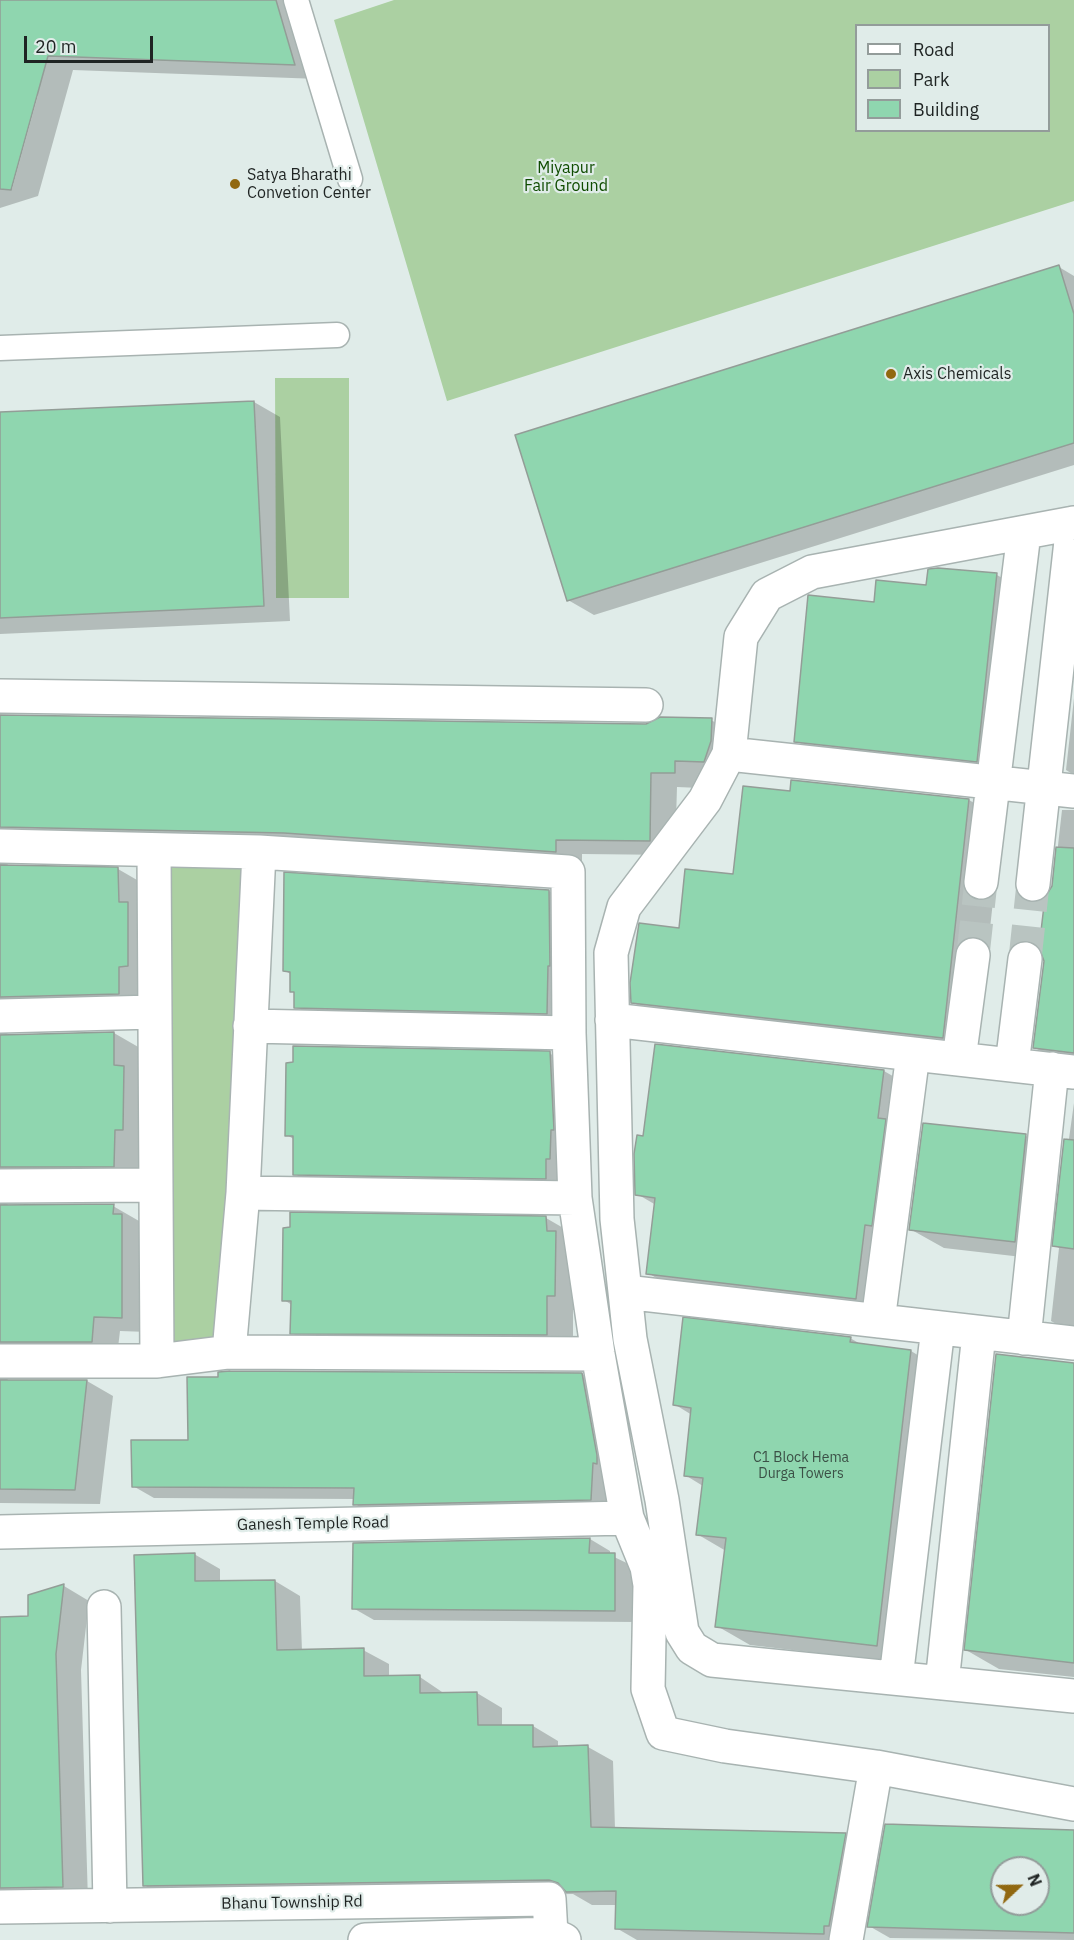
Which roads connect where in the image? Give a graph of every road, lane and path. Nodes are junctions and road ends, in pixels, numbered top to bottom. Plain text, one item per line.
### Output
1 (296, 0) edge
2 (350, 179) dead end
3 (337, 335) dead end
4 (0, 348) edge
5 (1074, 523) edge
6 (1024, 533) junction
7 (0, 696) edge
8 (646, 705) dead end
9 (729, 754) junction
10 (992, 782) junction
11 (1059, 790) edge
12 (0, 846) edge
13 (154, 850) junction
14 (259, 852) junction
15 (981, 882) tunnel mouth
16 (1033, 884) tunnel mouth
17 (973, 955) tunnel mouth
18 (1024, 959) tunnel mouth
19 (154, 1012) junction
20 (0, 1016) edge
21 (612, 1020) junction
22 (250, 1026) junction
23 (568, 1033) junction
24 (913, 1054) junction
25 (959, 1059) junction
26 (1012, 1065) junction
27 (1063, 1071) edge
28 (156, 1185) junction
29 (0, 1186) edge
30 (243, 1193) junction
31 (575, 1198) junction
32 (625, 1292) junction
33 (878, 1321) junction
34 (938, 1328) junction
35 (979, 1333) junction
36 (1024, 1338) junction
37 (1074, 1344) edge
38 (230, 1352) junction
39 (598, 1354) junction
40 (0, 1361) edge
41 (156, 1361) junction
42 (627, 1518) junction
43 (0, 1532) edge
44 (104, 1607) dead end
45 (896, 1678) junction
46 (942, 1683) junction
47 (1074, 1696) edge
48 (876, 1767) junction
49 (1074, 1804) edge
50 (110, 1906) junction
51 (0, 1907) edge
52 (557, 1937) edge
53 (365, 1940) edge
54 (846, 1940) edge

1 - 2 lane
3 - 4 lane
5 - 6 street
5 - 11 street
6 - 9 street
6 - 10 street
7 - 8 street
9 - 10 street
9 - 21 street
10 - 11 street
10 - 15 street
11 - 16 street
12 - 13 street
13 - 14 street
13 - 19 street
14 - 22 street
14 - 23 street
17 - 25 street
18 - 26 street
19 - 20 street
19 - 28 street
21 - 24 street
21 - 32 street
22 - 23 street
22 - 30 street
23 - 31 street
24 - 25 street
24 - 33 street
25 - 26 street
26 - 27 street
27 - 36 street
28 - 29 street
28 - 41 street
30 - 31 street
30 - 38 street
31 - 39 street
32 - 33 street
32 - 45 street
33 - 34 street
34 - 35 street
34 - 45 street
35 - 36 street
35 - 46 street
36 - 37 street
38 - 39 street
38 - 41 street
39 - 42 street
40 - 41 street
42 - 43 street, Ganesh Temple Road
42 - 48 street
44 - 50 street
45 - 46 street
46 - 47 street
48 - 49 street
48 - 54 street
50 - 51 street, Bhanu Township Rd
50 - 52 street, Bhanu Township Rd
52 - 53 street, Bhanu Township Rd

